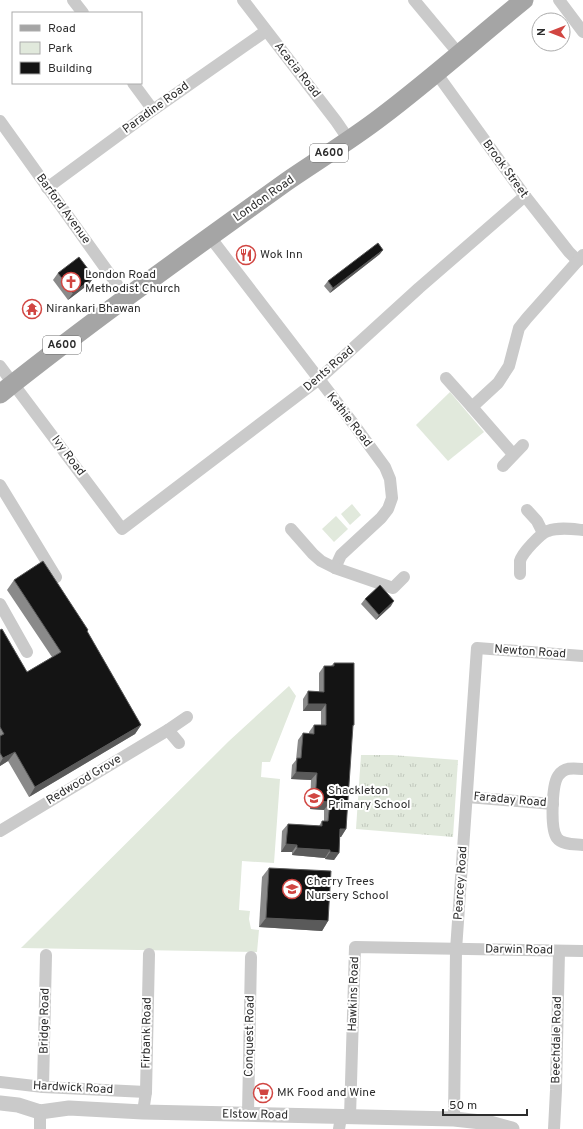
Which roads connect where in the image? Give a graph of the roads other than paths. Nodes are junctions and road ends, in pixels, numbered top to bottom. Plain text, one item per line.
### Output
1 (73, 0) edge
2 (243, 0) edge
3 (414, 0) edge
4 (524, 0) edge
5 (559, 0) edge
6 (81, 12) edge
7 (266, 31) junction
8 (583, 32) edge
9 (459, 54) junction
10 (437, 74) junction
11 (134, 84) edge
12 (152, 110) junction
13 (0, 121) edge
14 (349, 140) junction
15 (47, 188) junction
16 (525, 196) junction
17 (210, 237) junction
18 (580, 258) edge
19 (126, 297) junction
20 (0, 366) edge
21 (446, 378) dead end
22 (318, 380) junction
23 (7, 389) edge
24 (472, 407) junction
25 (523, 445) dead end
26 (513, 454) junction
27 (503, 466) dead end
28 (0, 485) edge
29 (527, 510) dead end
30 (291, 528) dead end
31 (583, 528) edge
32 (122, 529) joint
33 (543, 533) junction
34 (335, 568) junction
35 (520, 574) dead end
36 (56, 577) dead end
37 (404, 577) dead end
38 (2, 612) edge
39 (478, 648) joint
40 (27, 652) dead end
41 (583, 656) edge
42 (187, 717) dead end
43 (168, 730) junction
44 (179, 742) dead end
45 (583, 768) edge
46 (467, 797) junction
47 (553, 804) junction
48 (0, 831) edge
49 (583, 845) edge
50 (456, 950) junction
51 (559, 951) junction
52 (583, 951) edge
53 (149, 954) dead end
54 (46, 955) dead end
55 (251, 957) dead end
56 (0, 1082) edge
57 (43, 1087) junction
58 (146, 1092) junction
59 (0, 1103) edge
60 (40, 1112) junction
61 (143, 1112) junction
62 (248, 1114) junction
63 (454, 1120) junction
64 (343, 1121) edge
65 (40, 1129) edge
66 (512, 1129) edge
67 (554, 1129) edge

1 - 6 street
2 - 7 street, Acacia Road
3 - 9 street
4 - 9 main road, London Road / A600
5 - 8 street
7 - 12 street, Paradine Road
7 - 14 street, Acacia Road
9 - 10 main road, London Road / A600
10 - 14 main road, London Road / A600
10 - 16 street, Brook Street
11 - 12 street
12 - 15 street, Paradine Road
13 - 15 street, Barford Avenue
14 - 17 main road, London Road / A600
15 - 19 street, Barford Avenue
16 - 18 street, Brook Street
16 - 22 street, Dents Road
17 - 19 main road, London Road / A600
17 - 22 street, Kathie Road
18 - 24 street
19 - 23 main road, London Road / A600
20 - 23 street, Ivy Road
21 - 24 street
22 - 32 street, Dents Road
22 - 34 street, Kathie Road
23 - 32 street, Ivy Road
24 - 26 street
25 - 26 street
26 - 27 street
28 - 36 street
29 - 33 street
30 - 34 street
31 - 33 street
33 - 35 street
34 - 37 street
38 - 40 street
39 - 41 street, Newton Road
39 - 46 street, Pearcey Road
42 - 43 street, Redwood Grove
43 - 44 street
43 - 48 street, Redwood Grove
45 - 47 street
46 - 47 street, Faraday Road
46 - 50 street, Pearcey Road
47 - 49 street
50 - 51 street, Darwin Road
50 - 63 street, Pearcey Road
50 - 64 street, Hawkins Road
51 - 52 street, Darwin Road
51 - 67 street, Beechdale Road
53 - 58 street, Firbank Road
54 - 57 street, Bridge Road
55 - 62 street, Conquest Road
56 - 57 street, Hardwick Road
57 - 58 street, Hardwick Road
58 - 61 street, Firbank Road
59 - 60 street, Elstow Road
60 - 61 street, Elstow Road
60 - 65 street
61 - 62 street, Elstow Road
62 - 64 street, Elstow Road
63 - 64 street, Elstow Road
63 - 66 street, Elstow Road

